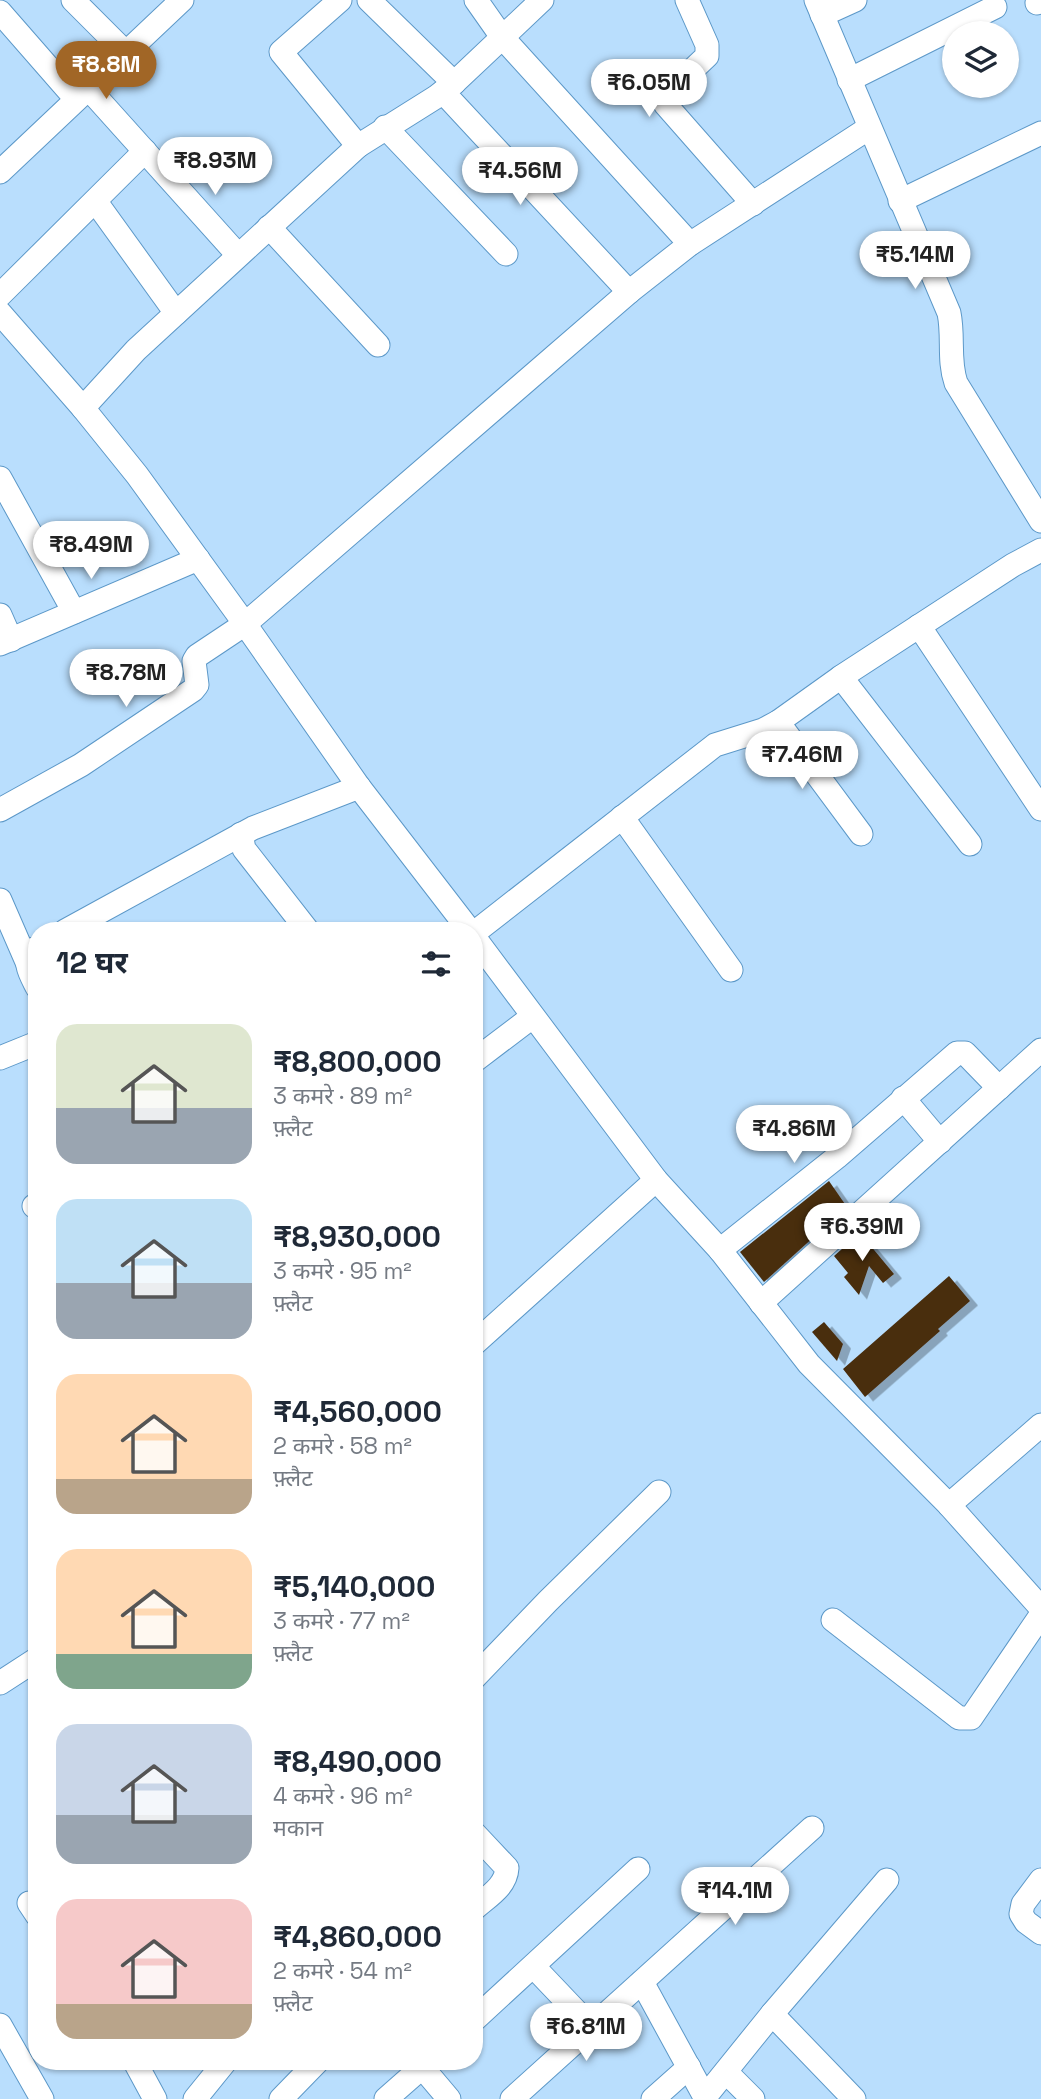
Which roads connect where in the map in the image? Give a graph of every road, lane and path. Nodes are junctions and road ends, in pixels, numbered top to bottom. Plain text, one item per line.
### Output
1 (73, 0) edge
2 (182, 0) edge
3 (340, 0) edge
4 (369, 0) edge
5 (476, 0) edge
6 (687, 0) edge
7 (855, 0) edge
8 (536, 2) edge
9 (995, 7) dead end
10 (819, 8) edge
11 (0, 12) edge
12 (502, 37) junction
13 (126, 53) junction
14 (849, 80) junction
15 (449, 87) junction
16 (82, 94) junction
17 (385, 127) junction
18 (869, 128) junction
19 (1041, 133) edge
20 (358, 146) junction
21 (145, 152) junction
22 (0, 171) edge
23 (900, 201) junction
24 (96, 202) junction
25 (753, 204) junction
26 (269, 227) junction
27 (690, 244) junction
28 (506, 254) dead end
29 (238, 256) junction
30 (629, 292) junction
31 (0, 295) edge
32 (0, 313) edge
33 (176, 313) junction
34 (378, 345) dead end
35 (83, 408) junction
36 (0, 478) edge
37 (1041, 521) edge
38 (1041, 550) edge
39 (198, 559) junction
40 (74, 612) junction
41 (0, 615) edge
42 (245, 624) junction
43 (919, 626) junction
44 (6, 642) edge
45 (841, 677) junction
46 (778, 722) junction
47 (359, 787) junction
48 (1039, 800) edge
49 (0, 810) edge
50 (622, 817) junction
51 (241, 834) junction
52 (861, 834) dead end
53 (970, 844) dead end
54 (0, 900) edge
55 (81, 922) edge
56 (301, 922) edge
57 (464, 922) edge
58 (483, 926) edge
59 (28, 948) edge
60 (483, 948) edge
61 (731, 970) dead end
62 (532, 1017) junction
63 (28, 1047) edge
64 (1041, 1051) edge
65 (483, 1053) edge
66 (0, 1058) edge
67 (999, 1088) junction
68 (903, 1098) junction
69 (940, 1142) junction
70 (656, 1180) junction
71 (720, 1250) junction
72 (761, 1303) junction
73 (483, 1336) edge
74 (1041, 1425) edge
75 (659, 1492) dead end
76 (949, 1505) junction
77 (1041, 1608) edge
78 (1041, 1615) edge
79 (833, 1620) dead end
80 (28, 1665) edge
81 (483, 1669) edge
82 (0, 1683) edge
83 (812, 1828) dead end
84 (483, 1843) edge
85 (638, 1869) dead end
86 (887, 1880) dead end
87 (1041, 1880) edge
88 (483, 1901) edge
89 (1041, 1933) edge
90 (534, 1967) junction
91 (642, 1982) junction
92 (483, 2012) edge
93 (772, 2014) junction
94 (0, 2025) edge
95 (592, 2028) junction
96 (689, 2067) junction
97 (139, 2070) edge
98 (219, 2070) edge
99 (309, 2070) edge
100 (418, 2070) edge
101 (429, 2070) edge
102 (726, 2071) junction
103 (706, 2098) edge
104 (42, 2099) edge
105 (155, 2099) edge
106 (195, 2099) edge
107 (281, 2099) edge
108 (386, 2099) edge
109 (449, 2099) edge
110 (512, 2099) edge
111 (653, 2099) edge
112 (752, 2099) edge
113 (854, 2099) edge

1 - 13 street
2 - 13 street
3 - 20 street
4 - 15 street
5 - 12 street
6 - 25 street
7 - 10 street
8 - 12 street
9 - 14 street
10 - 14 street
11 - 16 street
12 - 15 street
12 - 27 street
13 - 16 street
14 - 18 street
15 - 17 street
15 - 30 street
16 - 21 street
16 - 22 street
17 - 20 street
17 - 28 street
18 - 23 street
18 - 25 street
19 - 23 street
20 - 26 street
21 - 24 street
21 - 29 street
23 - 37 street
24 - 31 street
24 - 33 street
25 - 27 street
26 - 29 street
26 - 34 street
27 - 30 street
29 - 33 street
30 - 42 street
32 - 35 street
33 - 35 street
35 - 39 street
36 - 40 street
38 - 43 street
39 - 40 street
39 - 42 street
40 - 44 street
41 - 44 street
42 - 47 street
42 - 49 street
43 - 45 street
43 - 48 street
45 - 46 street
45 - 53 street
46 - 50 street
46 - 52 street
47 - 51 street
47 - 57 street
50 - 58 street
50 - 61 street
51 - 55 street
51 - 56 street
54 - 59 street
60 - 62 street
62 - 65 street
62 - 70 street
63 - 66 street
64 - 67 street
67 - 68 street
67 - 69 street
68 - 69 street
68 - 71 street
69 - 72 street
70 - 71 street
70 - 73 street
71 - 72 street
72 - 76 street
74 - 76 street
75 - 81 street
76 - 77 street
78 - 79 street
80 - 82 street
83 - 91 street
84 - 88 street
85 - 90 street
86 - 93 street
87 - 89 street
90 - 92 street
90 - 95 street
91 - 95 street
91 - 96 street
93 - 102 street
93 - 113 street
94 - 104 street
95 - 110 street
96 - 103 street
96 - 111 street
97 - 105 street
98 - 106 street
99 - 107 street
100 - 108 street
101 - 109 street
102 - 103 street
102 - 112 street

